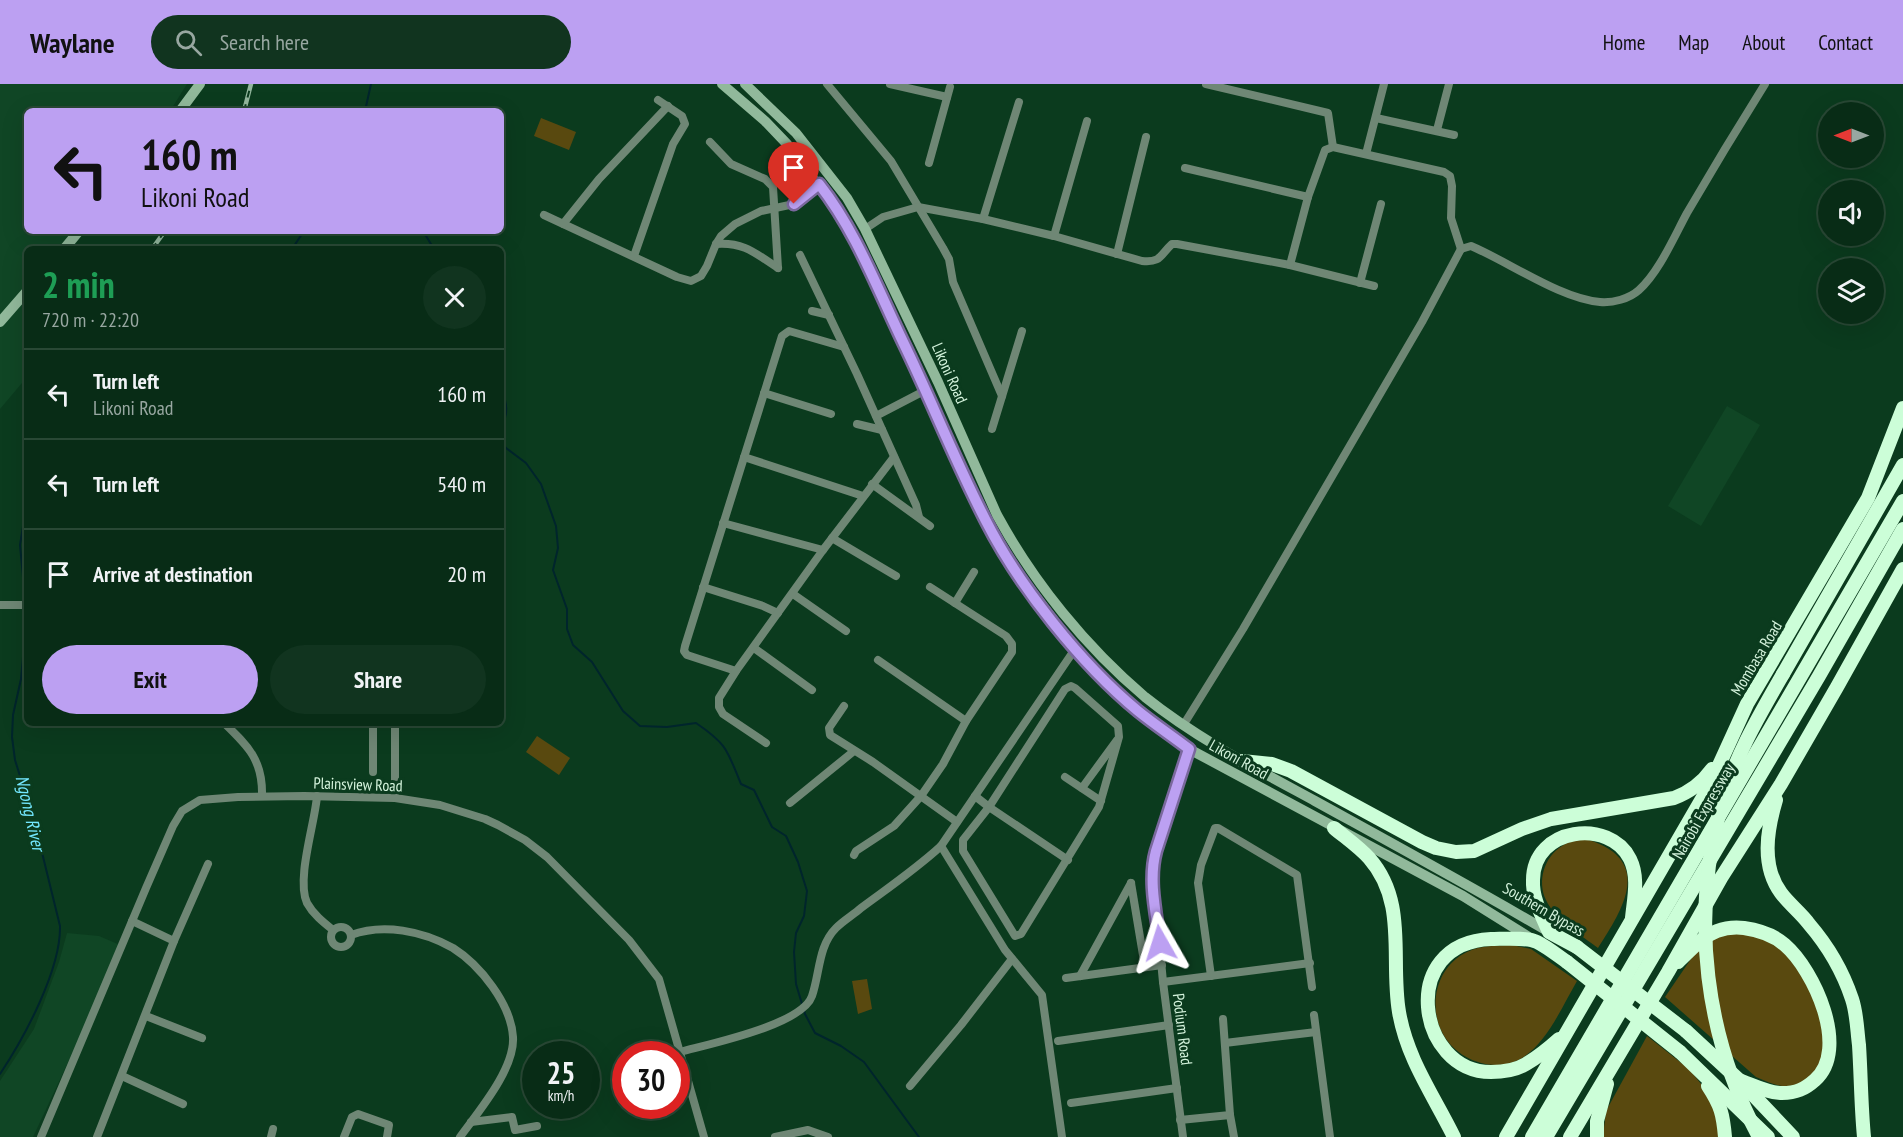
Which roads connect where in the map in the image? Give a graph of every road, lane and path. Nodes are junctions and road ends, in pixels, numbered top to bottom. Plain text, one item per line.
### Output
1 (200, 84) edge
2 (722, 84) edge
3 (745, 84) edge
4 (827, 84) edge
5 (890, 84) edge
6 (1206, 84) edge
7 (1384, 84) edge
8 (1449, 84) edge
9 (1764, 84) edge
10 (1229, 86) edge
11 (950, 87) dead end
12 (947, 97) junction
13 (658, 100) dead end
14 (1018, 102) dead end
15 (668, 106) junction
16 (182, 108) edge
17 (1376, 118) junction
18 (1087, 121) dead end
19 (1437, 130) junction
20 (1455, 135) dead end
21 (1146, 137) dead end
22 (710, 142) dead end
23 (1333, 147) junction
24 (1366, 154) junction
25 (929, 163) dead end
26 (1185, 168) dead end
27 (819, 184) junction
28 (1308, 197) junction
29 (1381, 204) dead end
30 (918, 207) junction
31 (775, 208) junction
32 (544, 215) dead end
33 (983, 219) junction
34 (563, 224) junction
35 (866, 229) junction
36 (76, 234) edge
37 (1054, 236) junction
38 (716, 243) junction
39 (66, 246) edge
40 (1461, 249) junction
41 (1117, 254) junction
42 (800, 255) dead end
43 (634, 256) junction
44 (1290, 265) junction
45 (1360, 283) junction
46 (1374, 286) dead end
47 (24, 294) edge
48 (812, 311) dead end
49 (829, 315) junction
50 (0, 322) edge
51 (1022, 332) dead end
52 (844, 347) junction
53 (926, 390) junction
54 (764, 393) junction
55 (1002, 396) junction
56 (1903, 408) edge
57 (831, 414) dead end
58 (876, 416) junction
59 (857, 424) dead end
60 (993, 429) dead end
61 (882, 430) junction
62 (744, 457) junction
63 (894, 457) junction
64 (1902, 466) edge
65 (872, 484) junction
66 (863, 496) junction
67 (1868, 498) junction
68 (1903, 501) edge
69 (919, 518) junction
70 (723, 523) junction
71 (930, 526) dead end
72 (1903, 529) edge
73 (832, 538) junction
74 (823, 550) junction
75 (1903, 569) edge
76 (974, 572) dead end
77 (896, 576) dead end
78 (703, 587) junction
79 (930, 587) dead end
80 (793, 594) junction
81 (955, 603) junction
82 (4, 604) edge
83 (24, 604) edge
84 (778, 613) junction
85 (846, 631) dead end
86 (1085, 638) junction
87 (754, 648) junction
88 (1076, 650) junction
89 (878, 660) dead end
90 (736, 671) junction
91 (812, 690) dead end
92 (844, 706) dead end
93 (966, 721) junction
94 (1184, 724) junction
95 (227, 726) edge
96 (374, 726) edge
97 (395, 726) edge
98 (1119, 737) junction
99 (766, 743) dead end
100 (1189, 749) junction
101 (854, 751) junction
102 (1725, 751) junction
103 (1242, 761) junction
104 (373, 772) dead end
105 (1065, 777) dead end
106 (1781, 784) junction
107 (1082, 788) junction
108 (262, 796) junction
109 (317, 796) junction
110 (921, 796) junction
111 (975, 796) junction
112 (395, 798) junction
113 (1101, 801) junction
114 (790, 803) dead end
115 (988, 807) junction
116 (957, 822) junction
117 (1334, 828) junction
118 (941, 846) junction
119 (854, 855) dead end
120 (1068, 860) junction
121 (208, 864) dead end
122 (132, 921) junction
123 (1631, 923) junction
124 (333, 930) junction
125 (1549, 932) junction
126 (351, 935) junction
127 (1535, 940) junction
128 (174, 941) junction
129 (1012, 959) junction
130 (1310, 963) junction
131 (1162, 965) junction
132 (1145, 967) junction
133 (1668, 972) junction
134 (1080, 976) junction
135 (1211, 976) junction
136 (1066, 978) dead end
137 (1163, 982) junction
138 (1312, 987) dead end
139 (1314, 1015) dead end
140 (146, 1016) junction
141 (1223, 1019) dead end
142 (1169, 1025) junction
143 (1316, 1032) junction
144 (1567, 1032) junction
145 (202, 1038) dead end
146 (677, 1041) edge
147 (1058, 1041) dead end
148 (1225, 1043) junction
149 (690, 1049) edge
150 (1692, 1062) junction
151 (1611, 1070) junction
152 (122, 1076) junction
153 (1739, 1080) junction
154 (910, 1086) dead end
155 (690, 1087) edge
156 (1177, 1088) junction
157 (1071, 1103) dead end
158 (183, 1104) dead end
159 (1230, 1114) junction
160 (1180, 1120) junction
161 (471, 1122) junction
162 (537, 1126) dead end
163 (41, 1137) edge
164 (97, 1137) edge
165 (344, 1137) edge
166 (387, 1137) edge
167 (460, 1137) edge
168 (704, 1137) edge
169 (775, 1137) edge
170 (828, 1137) edge
171 (1062, 1137) edge
172 (1183, 1137) edge
173 (1234, 1137) edge
174 (1330, 1137) edge
175 (1454, 1137) edge
176 (1506, 1137) edge
177 (1532, 1137) edge
178 (1545, 1137) edge
179 (1570, 1137) edge
180 (1597, 1137) edge
181 (1725, 1137) edge
182 (1759, 1137) edge
183 (1768, 1137) edge
184 (1793, 1137) edge
185 (1864, 1137) edge

1 - 16 main road
2 - 27 main road, Likoni Road
3 - 35 main road, Likoni Road
4 - 30 street
5 - 12 street
6 - 10 street
7 - 17 street
8 - 19 street
9 - 40 street
10 - 23 street
11 - 12 street
12 - 25 street
13 - 15 street
14 - 33 street
15 - 34 street
15 - 43 street
17 - 19 street
17 - 24 street
18 - 37 street
19 - 20 street
21 - 41 street
22 - 31 street
23 - 24 street
23 - 28 street
24 - 40 street
26 - 28 street
27 - 31 street
27 - 53 main road, Likoni Road
28 - 44 street
29 - 45 street
30 - 33 street
30 - 35 street
30 - 55 street
31 - 38 street
31 - 38 street
32 - 34 street
33 - 37 street
34 - 43 street
35 - 86 main road, Likoni Road
36 - 39 main road
37 - 41 street
38 - 43 street
40 - 94 street
41 - 44 street
42 - 49 street
44 - 45 street
45 - 46 street
47 - 50 main road
48 - 49 street
49 - 52 street
51 - 55 street
52 - 54 street
52 - 58 street
53 - 58 street
53 - 88 main road, Likoni Road
54 - 57 street
54 - 62 street
55 - 60 street
56 - 67 highway, Mombasa Road
58 - 61 street
59 - 61 street
61 - 63 street
62 - 66 street
62 - 70 street
63 - 65 street
63 - 69 street
64 - 67 highway
64 - 182 highway, bridge
65 - 66 street
65 - 69 street
66 - 73 street
67 - 102 highway, Mombasa Road
68 - 177 highway, Nairobi Expressway
69 - 71 street
70 - 74 street
70 - 78 street
72 - 178 highway, Nairobi Expressway
73 - 74 street
73 - 77 street
74 - 80 street
75 - 106 highway
76 - 81 street
78 - 84 street
78 - 90 street
79 - 81 street
80 - 84 street
80 - 85 street
81 - 93 street
82 - 83 street
84 - 87 street
86 - 88 main road
86 - 94 main road, Likoni Road
87 - 90 street
87 - 91 street
88 - 100 main road, Likoni Road
88 - 111 street
89 - 93 street
90 - 99 street
92 - 101 street
93 - 110 street
94 - 103 main road, Likoni Road
95 - 108 street
96 - 104 street
97 - 112 street
98 - 107 street
98 - 113 street
98 - 115 street
100 - 117 main road, Likoni Road
100 - 131 street, Podium Road
101 - 110 street
101 - 114 street
102 - 103 highway
102 - 123 highway, Mombasa Road
103 - 125 main road, Southern Bypass
105 - 107 street
106 - 133 highway
106 - 185 highway
107 - 113 street
108 - 109 street, Plainsview Road
108 - 122 street, Plainsview Road
109 - 112 street, Plainsview Road
109 - 124 street
110 - 116 street
110 - 119 street
111 - 115 street
111 - 116 street
112 - 146 street, Plainsview Road
113 - 120 street
115 - 120 street
115 - 120 street
116 - 118 street
117 - 127 main road, Southern Bypass
117 - 175 highway
118 - 129 street
118 - 149 street
121 - 128 street
122 - 128 street
122 - 163 street, Plainsview Road
123 - 125 highway
123 - 144 highway, Mombasa Road
124 - 126 street
124 - 126 street
125 - 153 highway, Southern Bypass, bridge
126 - 161 street
127 - 144 highway
127 - 150 highway, Southern Bypass, bridge
128 - 140 street
129 - 154 street
129 - 171 street
130 - 135 street
130 - 135 street
130 - 138 street
131 - 132 street
131 - 137 street, Podium Road
132 - 134 street
132 - 134 street
133 - 151 highway
133 - 153 highway
134 - 136 street
135 - 137 street
137 - 142 street, Podium Road
139 - 143 street
140 - 145 street
140 - 152 street
141 - 148 street
142 - 147 street
142 - 156 street, Podium Road
143 - 148 street
143 - 174 street
144 - 176 highway
148 - 159 street
150 - 181 highway
150 - 183 highway, Southern Bypass
151 - 179 highway
151 - 180 highway
152 - 158 street
152 - 164 street
153 - 184 highway, Southern Bypass
155 - 168 street, Plainsview Road
156 - 157 street
156 - 160 street, Podium Road
159 - 160 street
159 - 173 street
160 - 172 street, Podium Road
161 - 162 street
161 - 167 street
165 - 166 street
169 - 170 street

